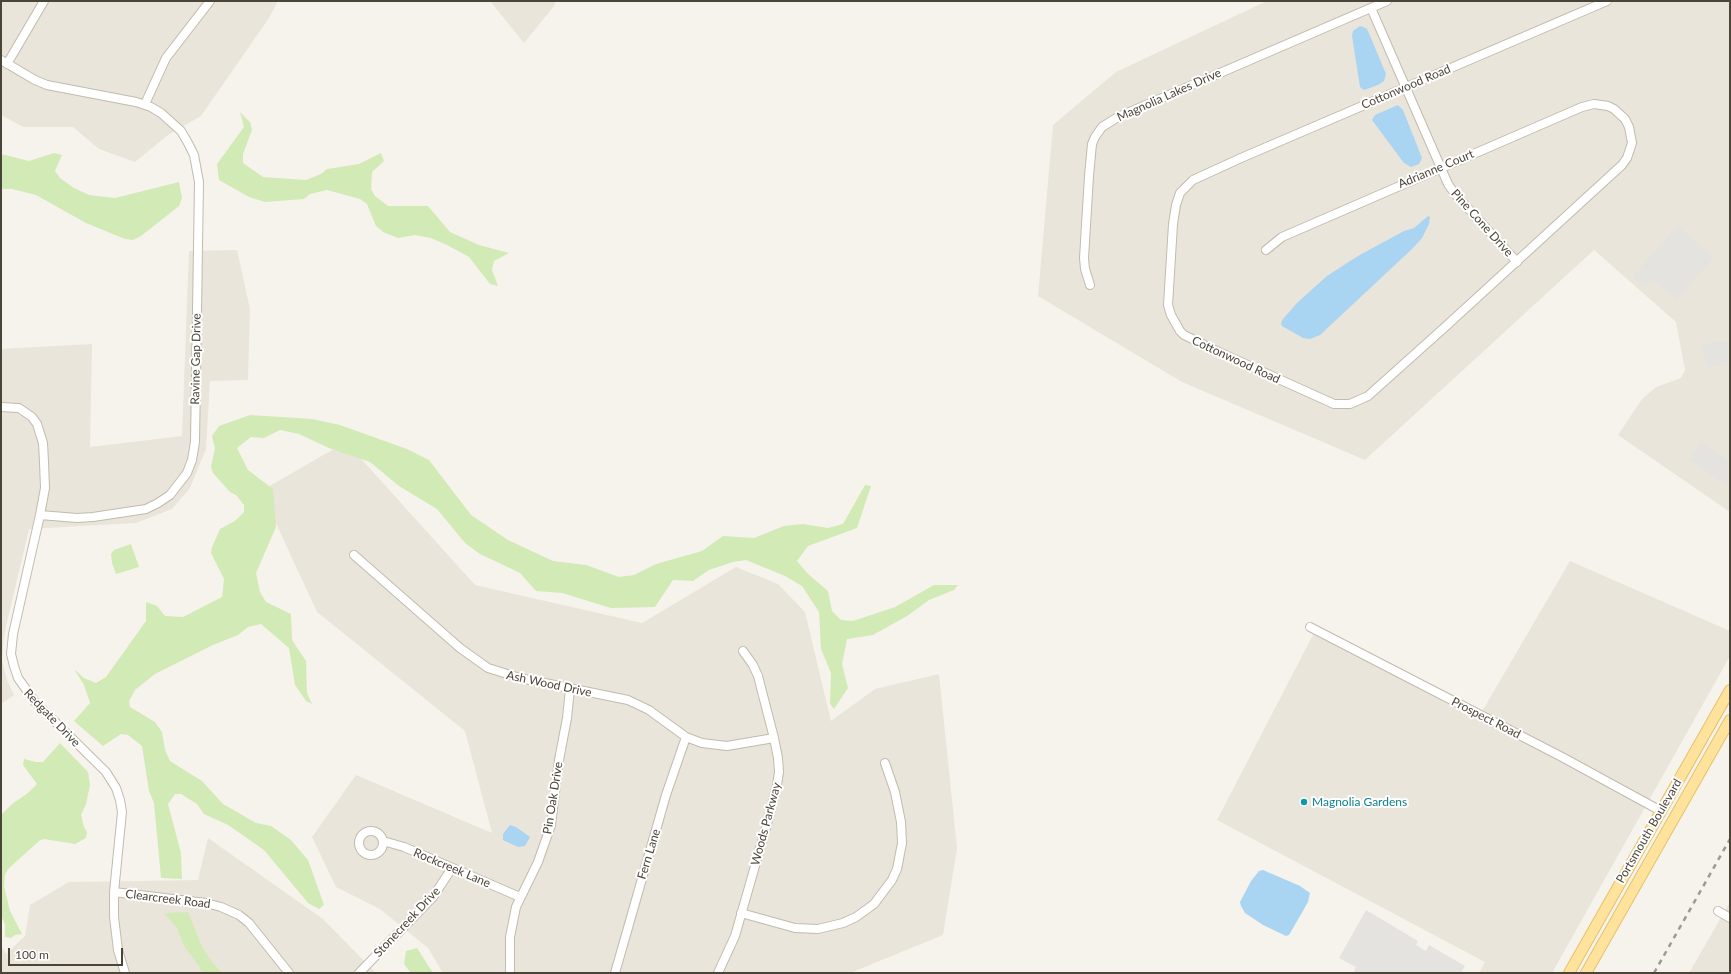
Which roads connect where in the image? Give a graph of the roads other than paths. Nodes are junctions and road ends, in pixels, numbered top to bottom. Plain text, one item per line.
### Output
1 (44, 1) edge
2 (210, 1) edge
3 (1387, 1) edge
4 (1607, 1) edge
5 (1371, 8) junction
6 (4, 62) edge
7 (1406, 87) junction
8 (145, 104) junction
9 (1612, 108) joint
10 (1441, 168) junction
11 (1266, 250) dead end
12 (1517, 262) junction
13 (1090, 285) dead end
14 (1, 407) edge
15 (40, 515) junction
16 (354, 555) dead end
17 (1310, 627) dead end
18 (743, 651) dead end
19 (570, 689) junction
20 (1730, 690) edge
21 (1730, 720) edge
22 (686, 737) junction
23 (774, 738) junction
24 (885, 763) dead end
25 (1659, 814) junction
26 (1672, 823) junction
27 (384, 841) dead end
28 (452, 868) junction
29 (114, 892) junction
30 (520, 897) junction
31 (1718, 911) dead end
32 (741, 913) junction
33 (1730, 918) edge
34 (125, 973) edge
35 (289, 973) edge
36 (359, 973) edge
37 (510, 973) edge
38 (614, 973) edge
39 (718, 973) edge
40 (1569, 973) edge
41 (1586, 973) edge

1 - 6 street
2 - 8 street
3 - 5 street, Magnolia Lakes Drive
4 - 7 street, Cottonwood Road
5 - 7 street, Pine Cone Drive
5 - 13 street, Magnolia Lakes Drive
6 - 8 street, Ravine Gap Drive
7 - 10 street, Pine Cone Drive
7 - 12 street, Cottonwood Road
8 - 15 street, Ravine Gap Drive
9 - 10 street, Adrianne Court
9 - 12 street, Cottonwood Road
10 - 11 street, Adrianne Court
10 - 12 street, Pine Cone Drive
14 - 15 street, Redgate Drive
15 - 29 street, Redgate Drive
16 - 19 street, Ash Wood Drive
17 - 25 street, Prospect Road
18 - 23 street, Woods Parkway
19 - 22 street, Ash Wood Drive
19 - 30 street, Pin Oak Drive
20 - 25 main road, Portsmouth Boulevard
21 - 26 main road, Portsmouth Boulevard
22 - 23 street, Ash Wood Drive
22 - 38 street, Fern Lane
23 - 32 street, Woods Parkway
24 - 32 street
25 - 26 street, Prospect Road
25 - 40 main road, Portsmouth Boulevard
26 - 41 main road, Portsmouth Boulevard
27 - 28 street, Rockcreek Lane
28 - 30 street, Rockcreek Lane
28 - 36 street, Stonecreek Drive
29 - 34 street, Redgate Drive
29 - 35 street, Clearcreek Road
30 - 37 street, Pin Oak Drive
31 - 33 street
32 - 39 street, Woods Parkway

